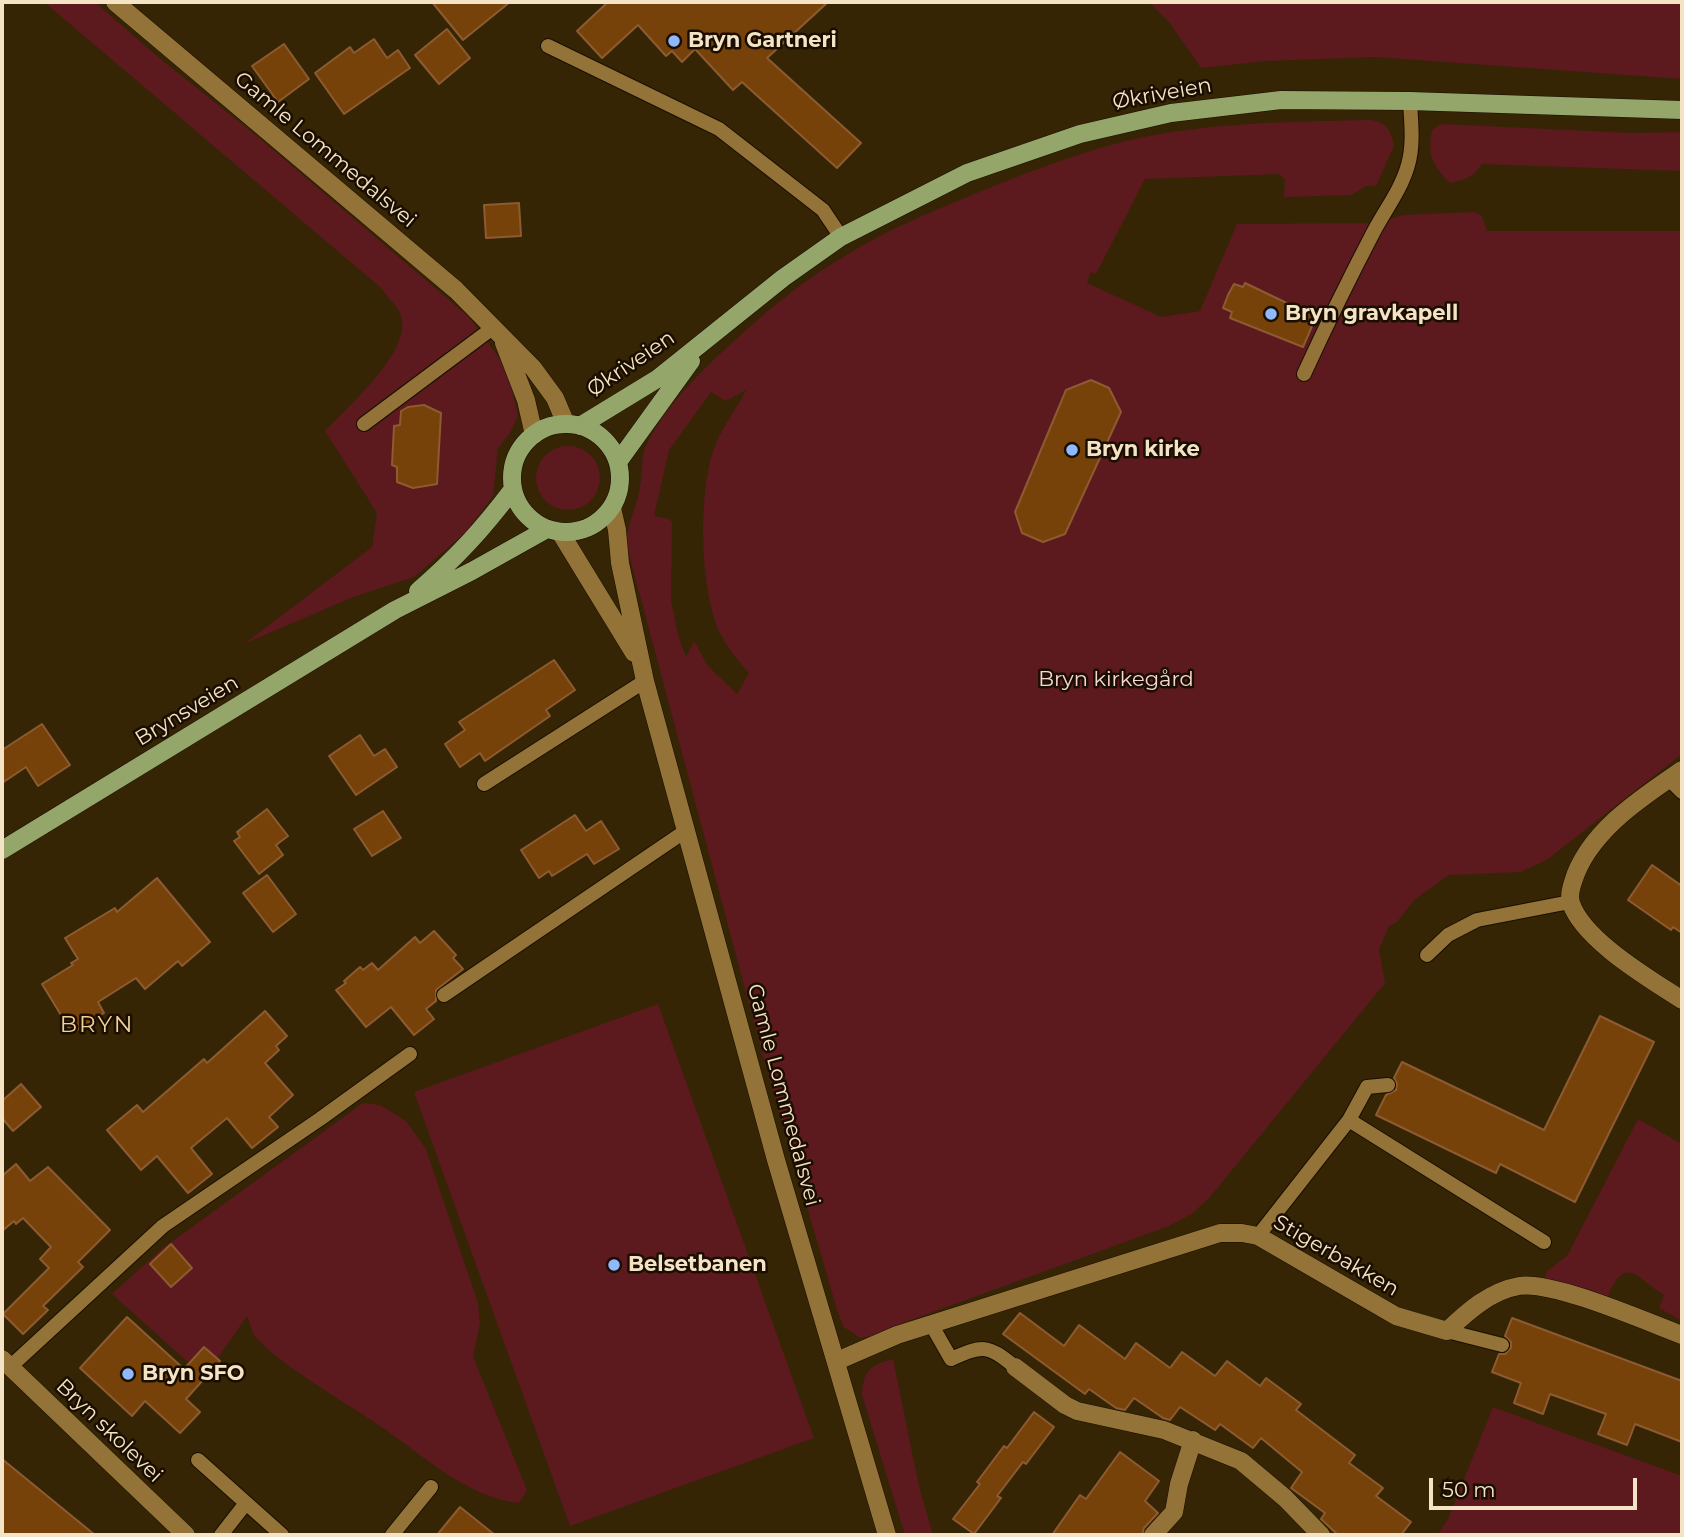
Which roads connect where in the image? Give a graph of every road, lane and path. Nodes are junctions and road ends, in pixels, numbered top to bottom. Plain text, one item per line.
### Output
1 (115, 2) edge
2 (548, 46) dead end
3 (1410, 101) junction
4 (1682, 110) edge
5 (841, 237) junction
6 (498, 332) junction
7 (707, 338) junction
8 (1304, 374) dead end
9 (364, 424) dead end
10 (573, 425) junction
11 (534, 435) junction
12 (618, 462) junction
13 (513, 489) junction
14 (612, 508) junction
15 (553, 531) junction
16 (395, 610) junction
17 (643, 673) junction
18 (1676, 774) edge
19 (484, 785) dead end
20 (1682, 792) edge
21 (687, 830) junction
22 (2, 850) edge
23 (1570, 902) junction
24 (1427, 955) dead end
25 (444, 995) dead end
26 (1682, 1000) edge
27 (410, 1054) dead end
28 (1388, 1085) dead end
29 (1349, 1120) junction
30 (1258, 1236) junction
31 (1544, 1242) dead end
32 (931, 1324) junction
33 (1447, 1331) junction
34 (1682, 1335) edge
35 (1502, 1345) dead end
36 (837, 1361) junction
37 (6, 1363) edge
38 (1015, 1367) joint
39 (1193, 1440) junction
40 (198, 1460) dead end
41 (431, 1487) dead end
42 (246, 1503) junction
43 (186, 1535) edge
44 (220, 1535) edge
45 (282, 1535) edge
46 (392, 1535) edge
47 (887, 1535) edge
48 (1153, 1535) edge
49 (1321, 1535) edge

1 - 6 street, Gamle Lommedalsvei
2 - 5 lane
3 - 4 main road, Økriveien
3 - 5 main road, Økriveien
3 - 8 lane
5 - 7 main road, Økriveien
6 - 9 lane
6 - 10 street, Gamle Lommedalsvei
6 - 11 street, Gamle Lommedalsvei
7 - 10 main road, Økriveien
7 - 12 main road, Økriveien
10 - 11 main road
10 - 12 main road
11 - 13 main road
12 - 14 main road
13 - 15 main road
13 - 16 main road, Brynsveien
14 - 15 main road
14 - 17 street, Gamle Lommedalsvei
15 - 16 main road, Brynsveien
15 - 17 street, Gamle Lommedalsvei
16 - 22 main road, Brynsveien
17 - 19 lane
17 - 21 street, Gamle Lommedalsvei
18 - 20 lane
18 - 23 street
21 - 25 lane
21 - 36 street, Gamle Lommedalsvei
23 - 24 lane
23 - 26 street
27 - 37 lane
28 - 29 lane
29 - 30 lane
29 - 31 lane
30 - 32 street, Stigerbakken
30 - 33 street, Stigerbakken
32 - 36 street, Stigerbakken
32 - 38 lane
33 - 34 street
33 - 35 lane
36 - 47 street, Gamle Lommedalsvei
37 - 43 street, Bryn skolevei
38 - 39 street
39 - 48 street
39 - 49 street
40 - 42 lane
41 - 46 lane
42 - 44 lane
42 - 45 lane

